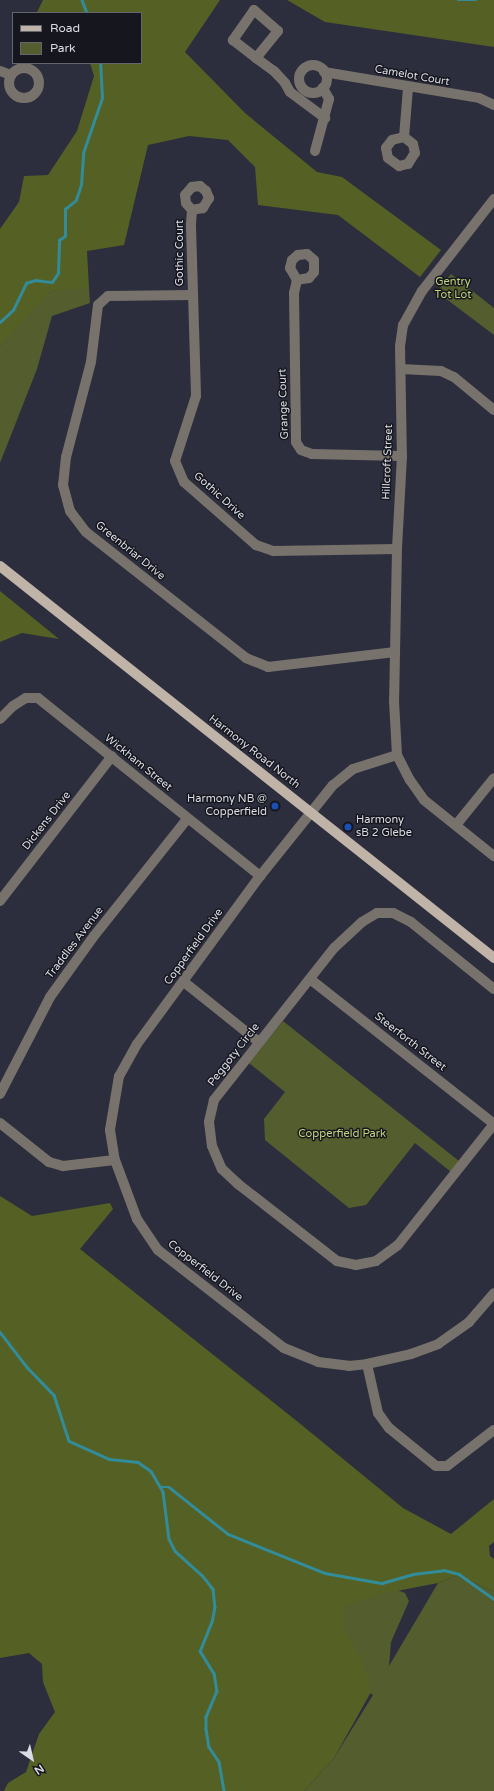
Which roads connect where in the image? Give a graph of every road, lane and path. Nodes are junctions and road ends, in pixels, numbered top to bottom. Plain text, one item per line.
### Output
1 (256, 58) junction
2 (0, 71) edge
3 (324, 72) junction
4 (11, 75) dead end
5 (285, 82) junction
6 (299, 83) junction
7 (323, 88) junction
8 (408, 88) junction
9 (494, 106) edge
10 (325, 118) junction
11 (404, 137) dead end
12 (315, 151) dead end
13 (494, 200) edge
14 (192, 210) dead end
15 (297, 280) dead end
16 (192, 295) junction
17 (401, 369) junction
18 (494, 410) edge
19 (402, 456) junction
20 (397, 549) junction
21 (0, 566) edge
22 (395, 652) junction
23 (0, 719) edge
24 (397, 755) junction
25 (112, 756) junction
26 (494, 778) edge
27 (311, 812) junction
28 (187, 818) junction
29 (456, 825) junction
30 (494, 856) edge
31 (260, 876) junction
32 (0, 900) edge
33 (494, 958) edge
34 (310, 979) junction
35 (184, 982) junction
36 (494, 989) edge
37 (259, 1042) junction
38 (0, 1094) edge
39 (0, 1123) edge
40 (494, 1124) edge
41 (115, 1160) junction
42 (494, 1293) edge
43 (367, 1364) junction
44 (494, 1430) edge

1 - 1 street
1 - 5 street
2 - 4 street
3 - 6 street
3 - 7 street
3 - 8 street, Camelot Court
5 - 6 street
5 - 10 street
6 - 7 street
7 - 10 street
8 - 9 street, Camelot Court
8 - 11 street
10 - 12 street
13 - 17 street, Hillcroft Street
14 - 16 street, Gothic Court
15 - 19 street, Grange Court
16 - 20 street, Gothic Drive
16 - 22 street, Greenbriar Drive
17 - 18 street
17 - 19 street, Hillcroft Street
19 - 20 street, Hillcroft Street
20 - 22 street, Hillcroft Street
21 - 27 main road, Harmony Road North
22 - 24 street, Hillcroft Street
23 - 25 street, Wickham Street
24 - 27 street, Copperfield Drive
24 - 29 street
25 - 28 street, Wickham Street
25 - 32 street, Dickens Drive
26 - 29 street
27 - 31 street, Copperfield Drive
27 - 33 main road, Harmony Road North
28 - 31 street, Wickham Street
28 - 38 street, Traddles Avenue
29 - 30 street
31 - 35 street, Copperfield Drive
34 - 36 street, Peggoty Circle
34 - 37 street, Peggoty Circle
34 - 40 street, Steerforth Street
35 - 37 street
35 - 41 street, Copperfield Drive
37 - 40 street, Peggoty Circle
39 - 41 street
41 - 43 street, Copperfield Drive
42 - 43 street, Copperfield Drive
43 - 44 street

